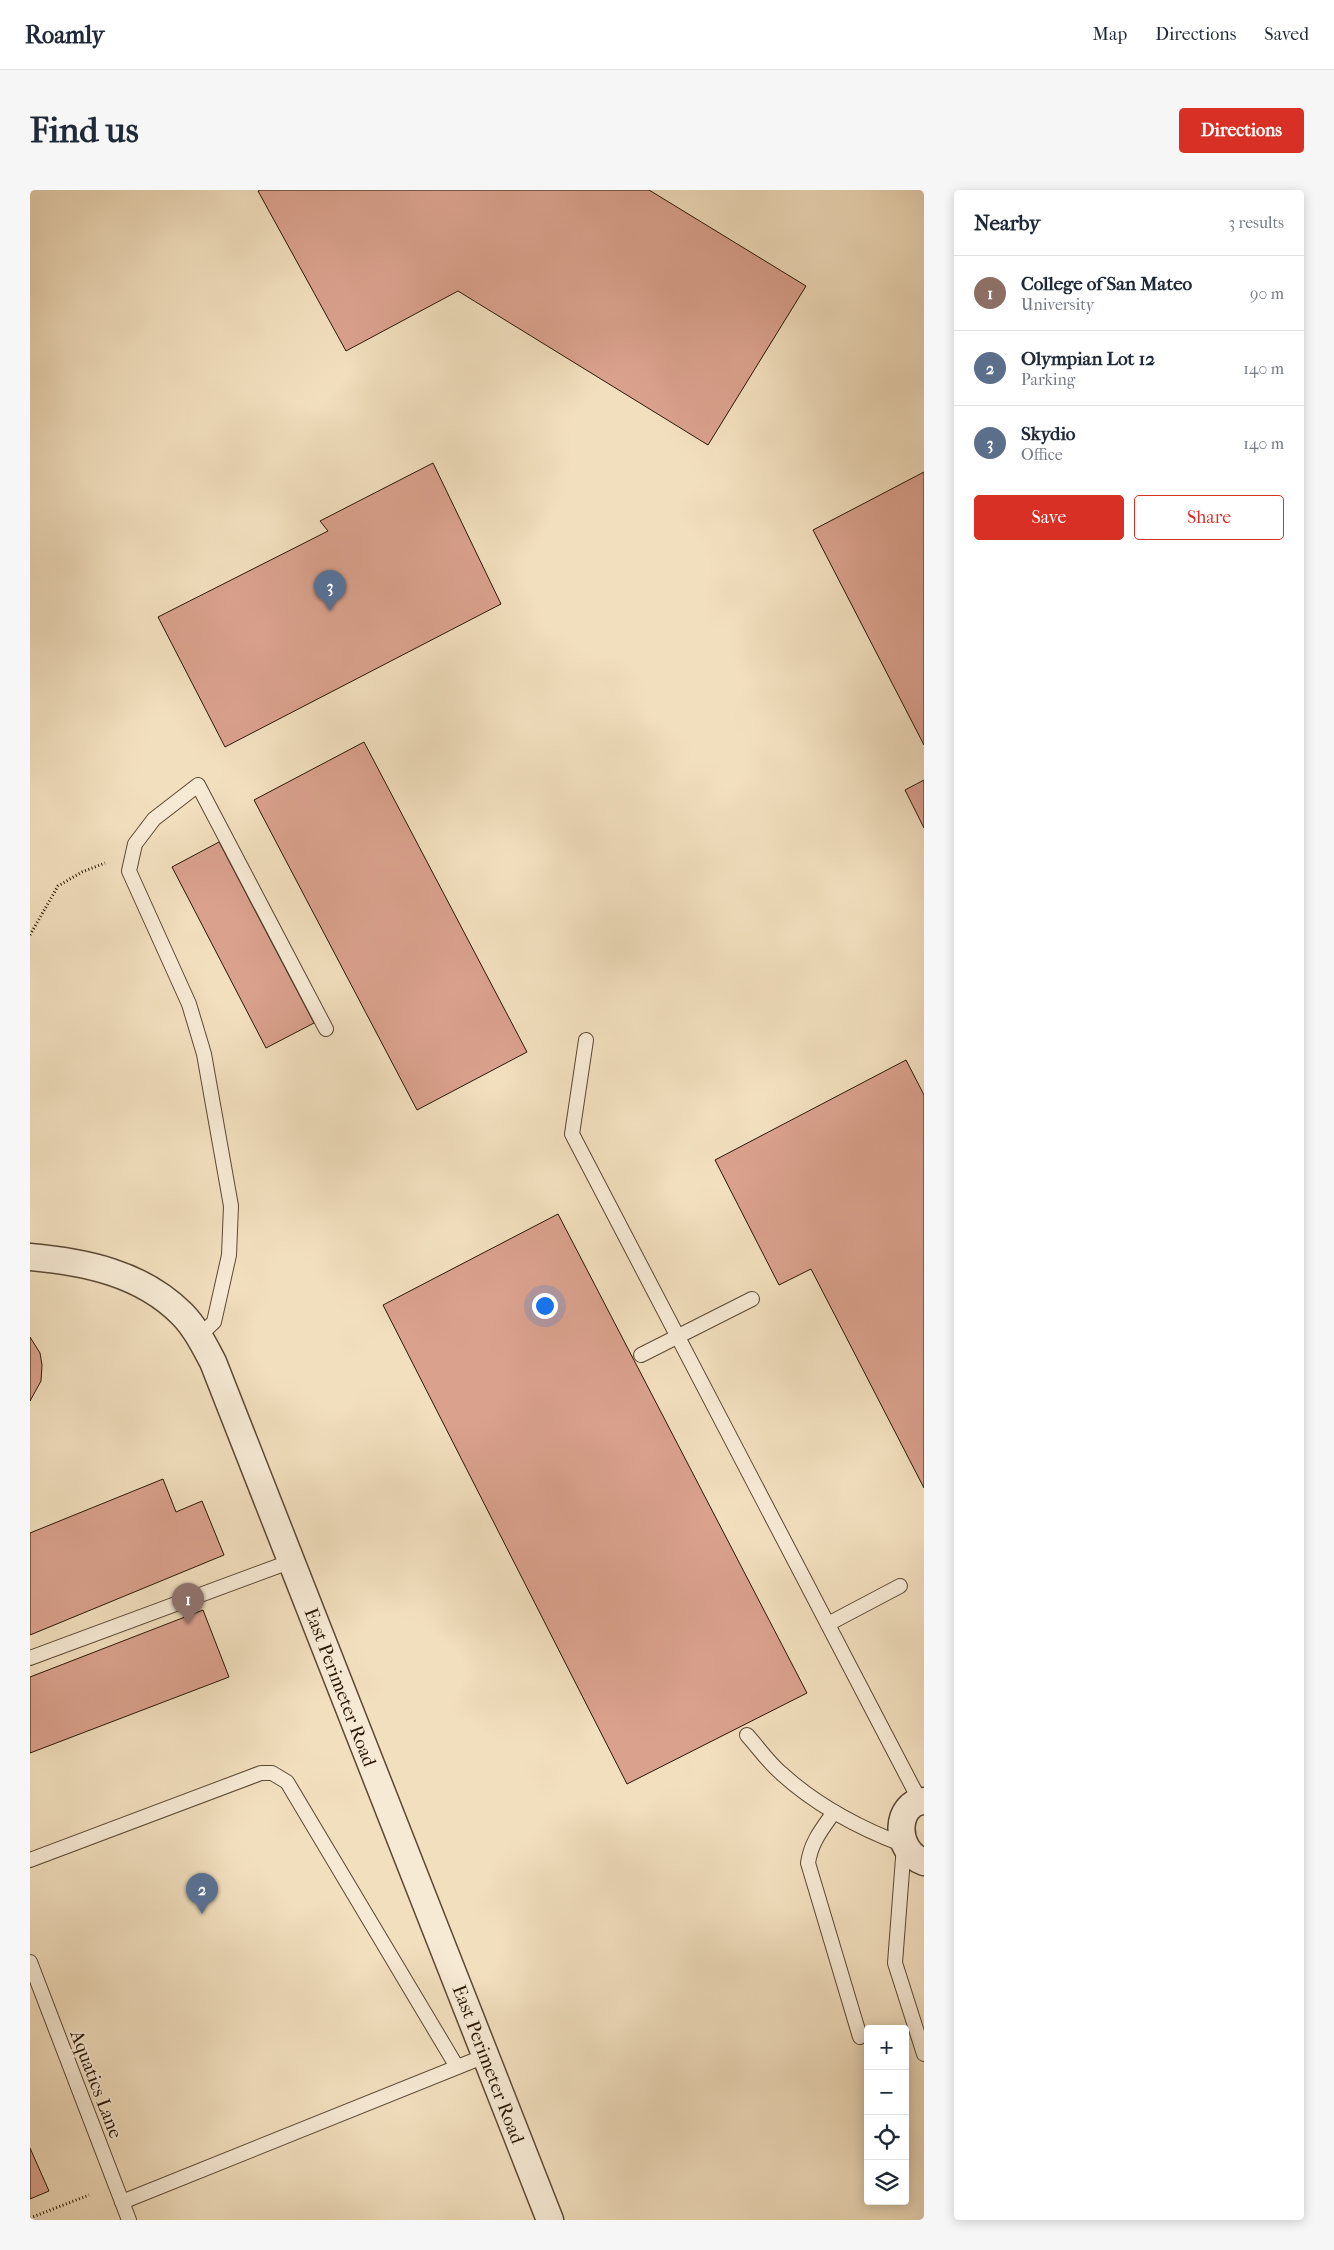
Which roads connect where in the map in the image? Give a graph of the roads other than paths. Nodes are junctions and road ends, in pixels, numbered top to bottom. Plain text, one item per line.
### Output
1 (326, 1029) dead end
2 (586, 1040) dead end
3 (30, 1257) edge
4 (752, 1299) dead end
5 (199, 1336) junction
6 (679, 1336) junction
7 (642, 1355) dead end
8 (292, 1561) junction
9 (900, 1586) dead end
10 (828, 1624) junction
11 (30, 1658) edge
12 (747, 1735) dead end
13 (922, 1801) edge
14 (834, 1812) junction
15 (904, 1845) junction
16 (30, 1860) edge
17 (924, 1862) edge
18 (30, 1962) edge
19 (860, 2037) dead end
20 (924, 2054) edge
21 (485, 2056) junction
22 (457, 2067) junction
23 (122, 2202) junction
24 (129, 2220) edge
25 (550, 2220) edge

1 - 5 lane
2 - 6 lane
3 - 5 street, East Perimeter Road
4 - 6 lane
5 - 8 street, East Perimeter Road
6 - 7 lane
6 - 10 lane
8 - 11 lane
8 - 21 street, East Perimeter Road
9 - 10 lane
10 - 13 lane
12 - 14 lane
13 - 15 street
14 - 15 lane
14 - 19 lane
15 - 17 street
15 - 20 lane
16 - 22 lane
18 - 23 lane, Aquatics Lane
21 - 22 lane
21 - 25 street, East Perimeter Road
22 - 23 lane
23 - 24 lane, Aquatics Lane

